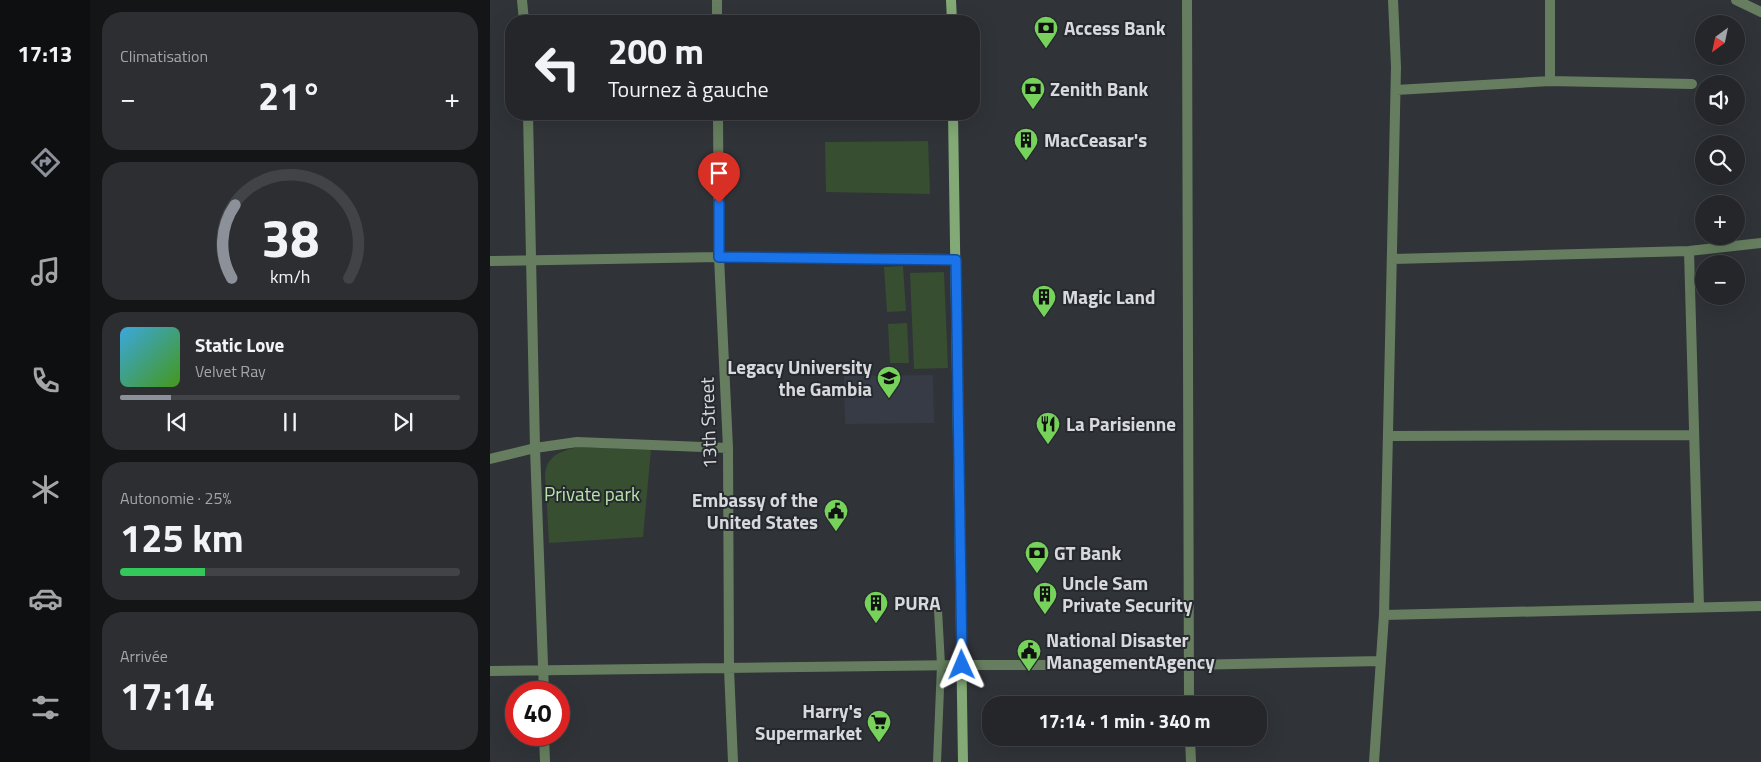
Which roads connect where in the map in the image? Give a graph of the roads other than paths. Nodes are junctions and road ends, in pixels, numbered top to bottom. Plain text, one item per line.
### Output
1 (522, 0) edge
2 (717, 0) edge
3 (951, 0) edge
4 (1188, 0) edge
5 (1393, 0) edge
6 (1550, 0) edge
7 (1736, 0) edge
8 (1761, 12) edge
9 (523, 15) edge
10 (717, 15) edge
11 (952, 15) edge
12 (1550, 81) junction
13 (1692, 84) dead end
14 (1396, 90) junction
15 (528, 120) edge
16 (718, 120) edge
17 (953, 120) edge
18 (1761, 244) edge
19 (1689, 251) junction
20 (719, 257) junction
21 (1392, 259) junction
22 (530, 260) junction
23 (956, 260) junction
24 (490, 261) edge
25 (1694, 435) junction
26 (1388, 436) junction
27 (535, 448) junction
28 (728, 448) junction
29 (490, 459) edge
30 (1761, 606) edge
31 (1699, 607) junction
32 (938, 610) dead end
33 (1384, 615) junction
34 (1381, 661) junction
35 (962, 665) junction
36 (1187, 665) junction
37 (941, 666) junction
38 (729, 669) junction
39 (490, 671) edge
40 (543, 672) junction
41 (543, 681) edge
42 (1189, 696) edge
43 (544, 746) edge
44 (1190, 746) edge
45 (545, 762) edge
46 (733, 762) edge
47 (937, 762) edge
48 (963, 762) edge
49 (1191, 762) edge
50 (1374, 762) edge

1 - 9 street
2 - 10 street
3 - 11 street
4 - 36 street
5 - 14 street
6 - 12 street
7 - 8 street
12 - 13 street
12 - 14 street
14 - 21 street
15 - 22 street
16 - 20 street, 13th Street
17 - 23 street
18 - 19 street
19 - 21 street
19 - 25 street
20 - 22 street
20 - 23 street
20 - 28 street, 13th Street
21 - 26 street
22 - 24 street
22 - 27 street
23 - 35 street
25 - 26 street
25 - 31 street
26 - 33 street
27 - 28 street
27 - 29 street
27 - 40 street
28 - 38 street, 13th Street
30 - 31 street
31 - 33 street
32 - 37 lane
33 - 34 street
34 - 36 street
34 - 50 street
35 - 36 street
35 - 37 street
35 - 48 street
36 - 42 street
37 - 38 street
37 - 47 lane
38 - 40 street
38 - 46 street, 13th Street
39 - 40 street
40 - 41 street
43 - 45 street
44 - 49 street

